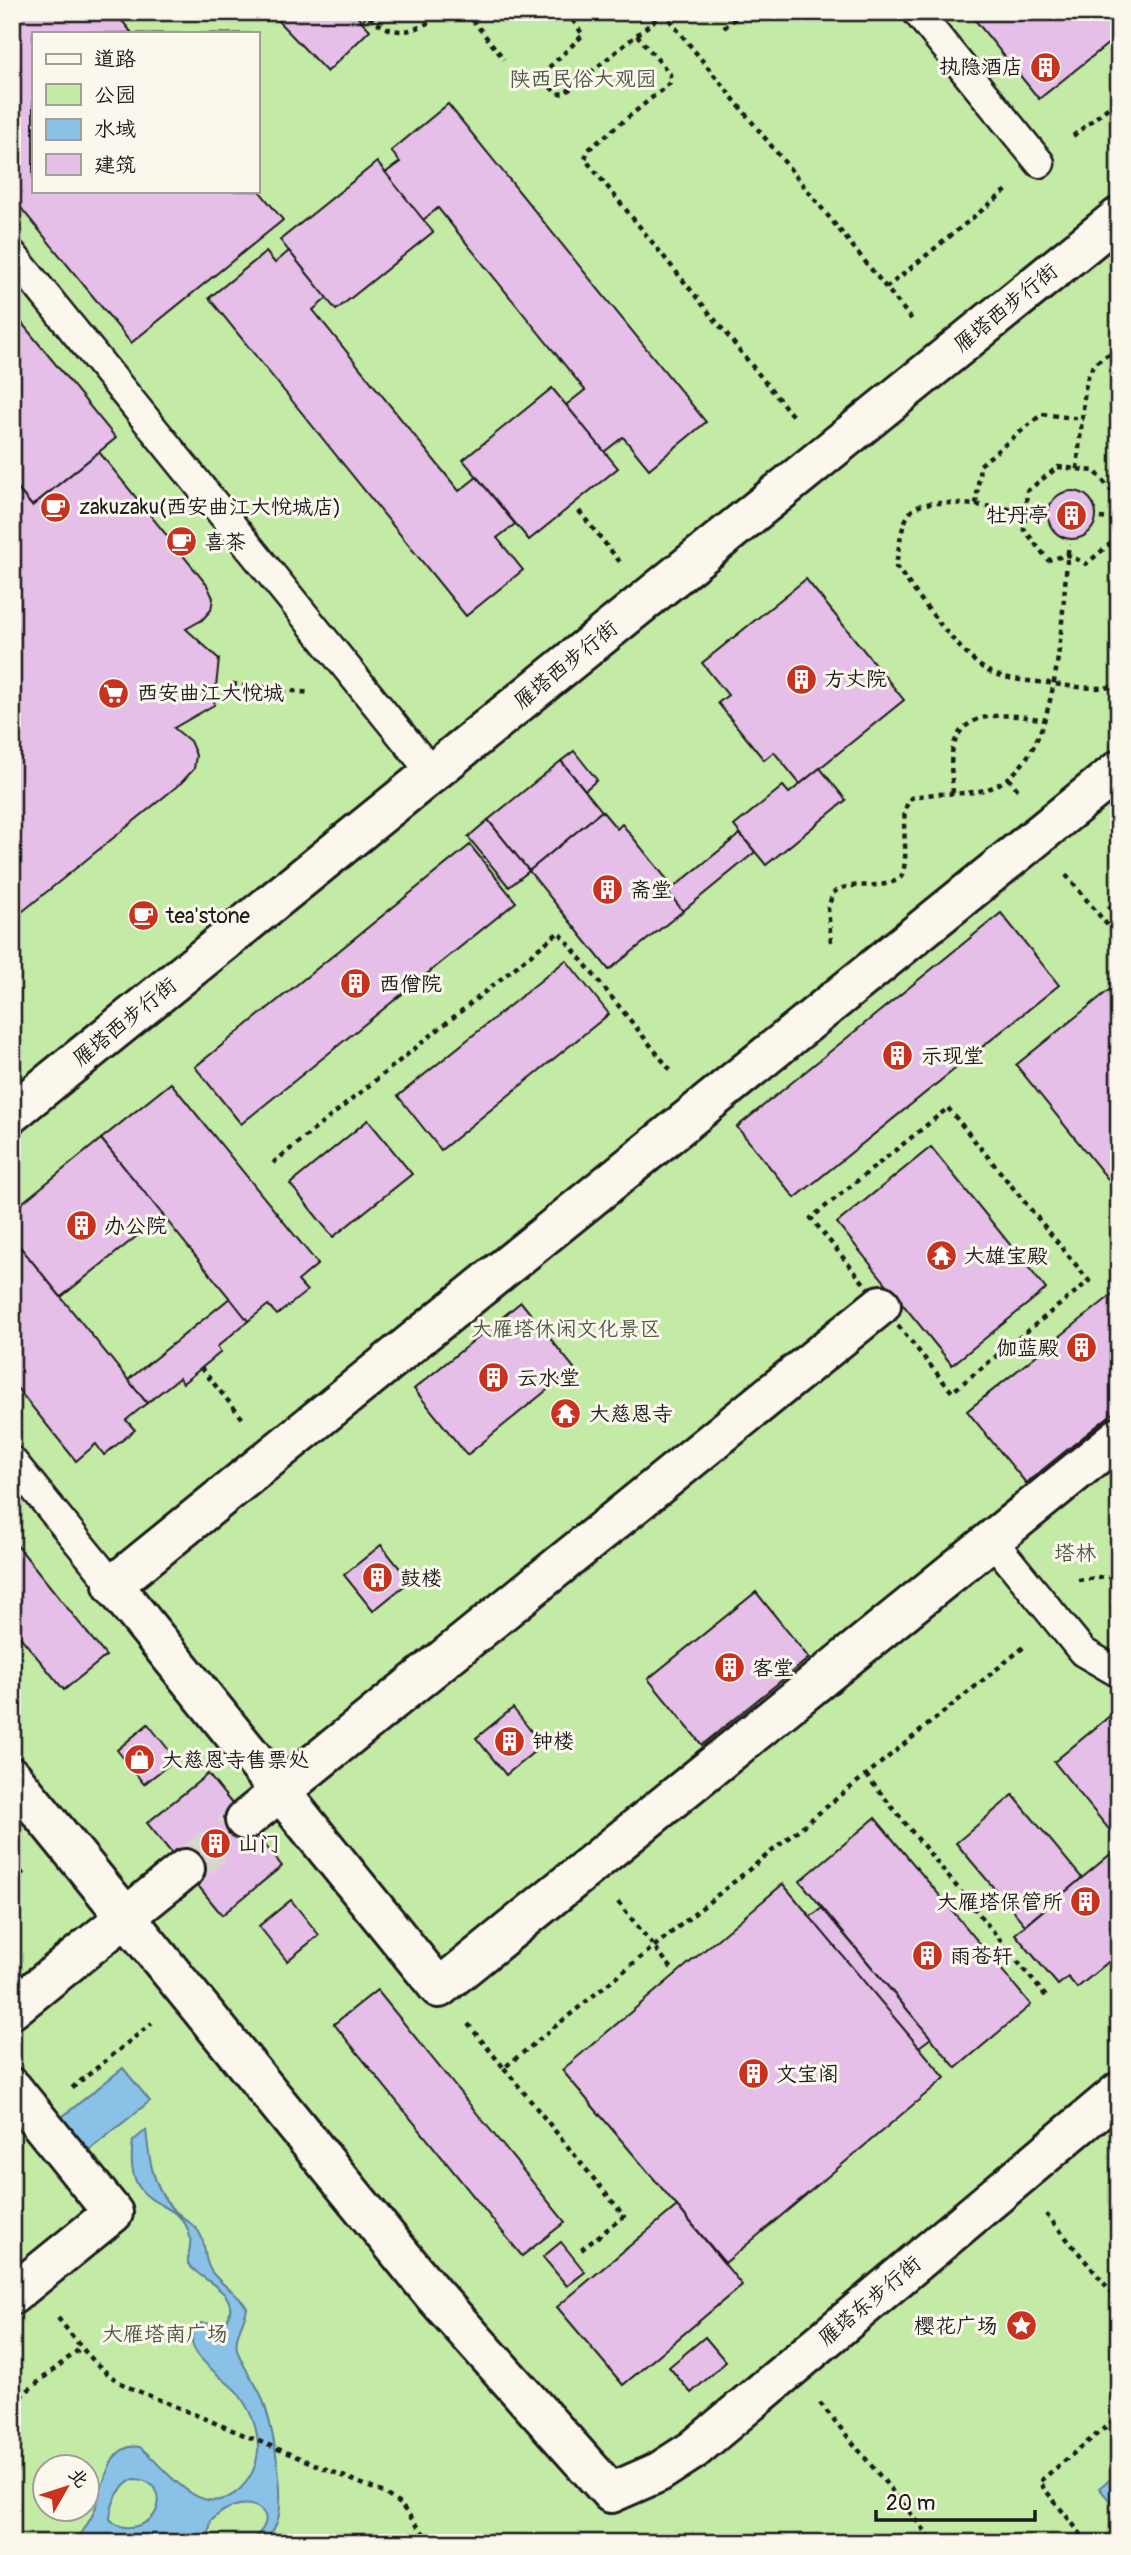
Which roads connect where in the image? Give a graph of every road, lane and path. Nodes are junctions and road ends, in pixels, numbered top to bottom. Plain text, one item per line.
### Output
1 (444, 12) edge
2 (466, 12) edge
3 (568, 12) edge
4 (743, 12) edge
5 (917, 12) edge
6 (664, 13) edge
7 (369, 17) dead end
8 (724, 28) dead end
9 (637, 35) junction
10 (504, 59) dead end
11 (1119, 99) edge
12 (1040, 163) junction
13 (1119, 217) edge
14 (12, 254) edge
15 (886, 288) junction
16 (1119, 351) edge
17 (944, 359) junction
18 (1082, 419) junction
19 (825, 455) junction
20 (1077, 470) junction
21 (1119, 502) edge
22 (976, 505) junction
23 (579, 511) dead end
24 (1026, 511) junction
25 (1100, 519) dead end
26 (1112, 520) junction
27 (1119, 520) edge
28 (1069, 544) dead end
29 (1068, 555) junction
30 (649, 597) junction
31 (232, 684) dead end
32 (1055, 684) junction
33 (1119, 686) edge
34 (373, 699) junction
35 (1045, 720) junction
36 (1119, 770) edge
37 (432, 773) junction
38 (953, 793) junction
39 (1036, 837) junction
40 (1119, 939) edge
41 (847, 990) junction
42 (701, 1108) junction
43 (12, 1113) edge
44 (273, 1163) dead end
45 (881, 1305) junction
46 (201, 1368) dead end
47 (1119, 1437) edge
48 (272, 1455) junction
49 (12, 1461) edge
50 (992, 1540) junction
51 (113, 1584) junction
52 (1057, 1621) junction
53 (1119, 1673) edge
54 (866, 1775) junction
55 (12, 1777) edge
56 (280, 1791) junction
57 (245, 1820) tunnel mouth
58 (589, 1866) junction
59 (184, 1869) tunnel mouth
60 (125, 1917) junction
61 (654, 1947) junction
62 (673, 1970) dead end
63 (439, 1988) junction
64 (188, 1994) junction
65 (1048, 1999) dead end
66 (12, 2008) edge
67 (504, 2068) junction
68 (1119, 2092) edge
69 (24, 2103) edge
70 (1017, 2178) junction
71 (580, 2251) dead end
72 (21, 2289) edge
73 (1119, 2301) edge
74 (82, 2347) junction
75 (790, 2368) junction
76 (12, 2403) edge
77 (1119, 2416) edge
78 (12, 2538) edge
79 (16, 2543) edge
80 (431, 2543) edge
81 (935, 2543) edge
82 (1088, 2543) edge

1 - 7 path
2 - 10 path
3 - 9 path
4 - 8 path
5 - 12 lane
6 - 9 path
6 - 15 path
9 - 19 path
11 - 12 path
12 - 15 path
13 - 17 street, 雁塔西步行街
14 - 34 lane
15 - 17 path
16 - 18 path
17 - 19 street, 雁塔西步行街
18 - 20 path
18 - 22 path
19 - 30 street, 雁塔西步行街
20 - 21 path
20 - 24 path
21 - 26 path
22 - 24 path
22 - 32 path
23 - 30 path
24 - 29 path
25 - 26 path
26 - 27 path
26 - 29 path
28 - 29 path
29 - 32 path
30 - 37 street, 雁塔西步行街
31 - 34 path
32 - 33 path
32 - 35 path
34 - 37 lane
35 - 38 path
35 - 38 path
36 - 39 street
37 - 43 street, 雁塔西步行街
38 - 41 path
39 - 40 path
39 - 41 street
41 - 42 street
42 - 44 path
42 - 48 street
45 - 45 path
45 - 56 street
46 - 48 path
47 - 50 street
48 - 51 street
49 - 51 lane
50 - 52 lane
50 - 58 street
51 - 56 street
52 - 53 lane
52 - 54 path
54 - 61 path
54 - 65 path
55 - 60 street
56 - 57 street
56 - 63 street
58 - 61 path
58 - 63 street
59 - 60 street
60 - 64 street
60 - 66 street
61 - 62 path
61 - 67 path
63 - 67 path
64 - 69 path
64 - 75 street, 雁塔东步行街
67 - 71 path
68 - 70 street, 雁塔东步行街
69 - 72 street
70 - 73 path
70 - 75 street, 雁塔东步行街
72 - 74 path
74 - 76 path
74 - 80 path
75 - 81 path
77 - 82 path
78 - 79 path

